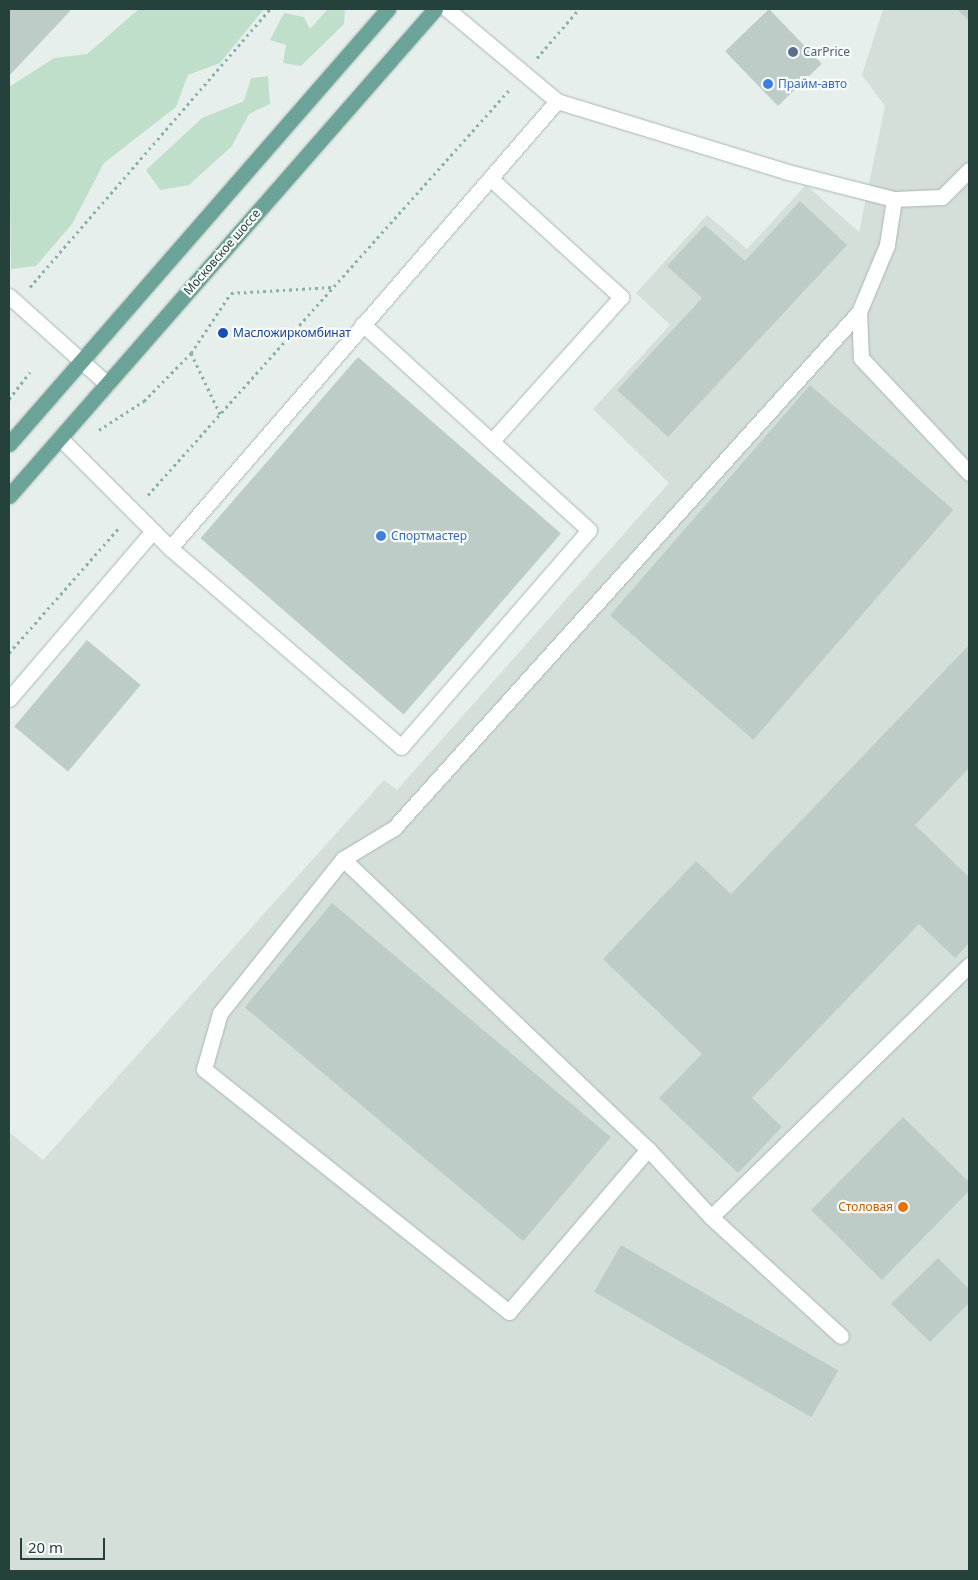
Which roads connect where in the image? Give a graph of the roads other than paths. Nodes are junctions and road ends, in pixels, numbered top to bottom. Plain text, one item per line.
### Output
1 (388, 9) edge
2 (435, 9) edge
3 (447, 9) edge
4 (558, 101) junction
5 (969, 170) edge
6 (491, 179) junction
7 (894, 199) junction
8 (12, 299) edge
9 (858, 312) junction
10 (363, 324) junction
11 (81, 361) junction
12 (107, 384) junction
13 (60, 438) junction
14 (492, 441) junction
15 (9, 444) edge
16 (969, 474) edge
17 (9, 496) edge
18 (153, 531) junction
19 (170, 548) junction
20 (9, 699) edge
21 (343, 859) junction
22 (969, 965) edge
23 (648, 1149) junction
24 (711, 1217) junction
25 (841, 1336) dead end

1 - 11 main road
2 - 12 main road, Московское шоссе
3 - 4 street
4 - 6 street
4 - 7 street
5 - 7 street
6 - 10 street
6 - 14 street
7 - 9 street
8 - 11 street
9 - 16 street
9 - 21 street
10 - 14 street
10 - 19 street
11 - 12 street
11 - 15 main road
12 - 13 main road, Московское шоссе
13 - 17 main road, Московское шоссе
13 - 18 street
14 - 19 street
18 - 19 street
18 - 20 street
21 - 23 street
21 - 23 street
22 - 24 street
23 - 24 street
24 - 25 street

